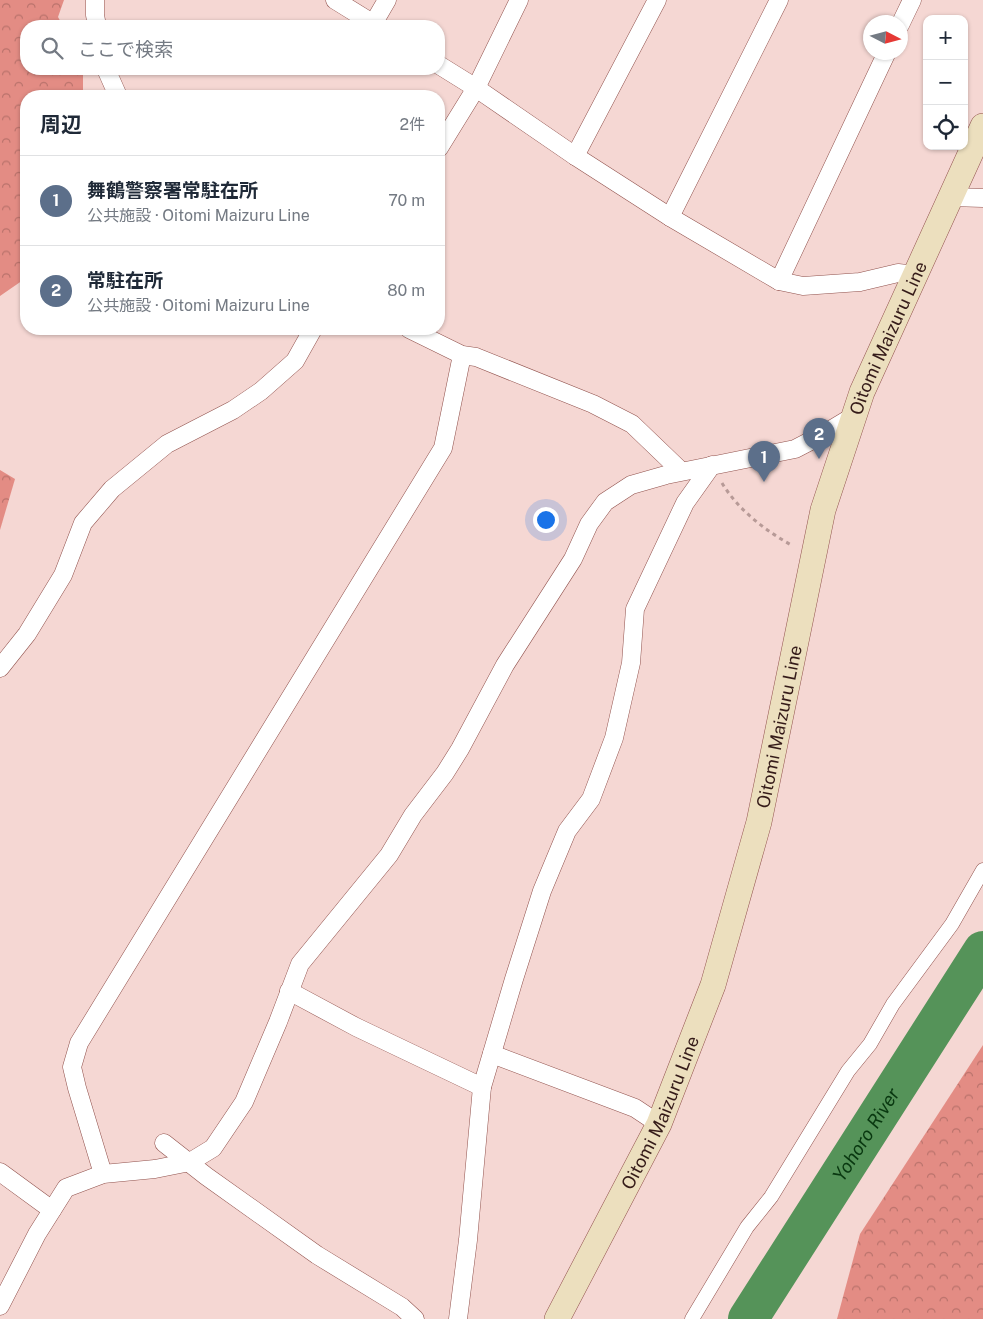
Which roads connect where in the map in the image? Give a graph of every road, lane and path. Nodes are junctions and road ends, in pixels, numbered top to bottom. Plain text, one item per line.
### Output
1 (95, 0) edge
2 (336, 0) edge
3 (386, 0) edge
4 (519, 0) edge
5 (657, 0) edge
6 (779, 0) edge
7 (912, 0) edge
8 (905, 15) edge
9 (96, 20) edge
10 (367, 20) edge
11 (377, 20) edge
12 (883, 60) edge
13 (445, 68) edge
14 (109, 75) edge
15 (476, 88) junction
16 (115, 90) edge
17 (983, 126) edge
18 (445, 138) edge
19 (575, 156) junction
20 (950, 197) junction
21 (983, 198) edge
22 (670, 217) junction
23 (916, 275) junction
24 (779, 281) junction
25 (309, 335) edge
26 (421, 335) edge
27 (462, 355) junction
28 (854, 416) junction
29 (712, 465) junction
30 (681, 472) junction
31 (814, 558) junction
32 (0, 668) edge
33 (983, 870) edge
34 (289, 991) junction
35 (492, 1054) junction
36 (482, 1087) junction
37 (659, 1124) junction
38 (164, 1143) dead end
39 (190, 1162) junction
40 (0, 1172) edge
41 (103, 1174) junction
42 (52, 1210) junction
43 (0, 1306) edge
44 (415, 1319) edge
45 (458, 1319) edge
46 (557, 1319) edge
47 (692, 1319) edge

1 - 9 street
2 - 10 street
3 - 11 street
4 - 15 street
5 - 19 street
6 - 22 street
7 - 8 street
12 - 24 street
13 - 15 street
14 - 16 street
15 - 18 street
15 - 19 street
17 - 20 main road, Oitomi Maizuru Line
19 - 22 street
20 - 21 street
20 - 23 main road, Oitomi Maizuru Line
22 - 24 street
23 - 24 street
23 - 28 main road, Oitomi Maizuru Line
25 - 32 street
26 - 27 street
27 - 30 street
27 - 41 street
28 - 29 street
28 - 31 main road, Oitomi Maizuru Line
29 - 30 street
29 - 31 path
29 - 35 street
30 - 34 street
31 - 37 main road, Oitomi Maizuru Line
33 - 47 street
34 - 36 street
34 - 39 street
35 - 36 street
35 - 37 street
36 - 45 street
37 - 46 main road, Oitomi Maizuru Line
38 - 39 street
39 - 41 street
39 - 44 street
40 - 42 street
41 - 42 street
42 - 43 street

